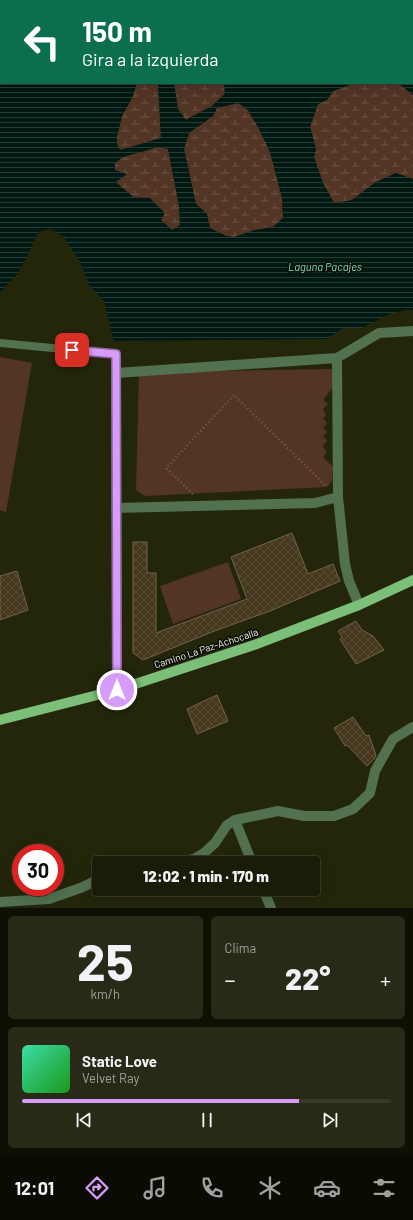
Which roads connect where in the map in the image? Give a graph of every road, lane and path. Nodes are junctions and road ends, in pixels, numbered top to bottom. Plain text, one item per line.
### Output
1 (413, 331) edge
2 (0, 343) edge
3 (337, 358) junction
4 (116, 373) junction
5 (327, 487) dead end
6 (193, 494) dead end
7 (338, 497) junction
8 (116, 508) junction
9 (413, 580) edge
10 (359, 605) junction
11 (117, 690) junction
12 (0, 720) edge
13 (413, 727) edge
14 (235, 820) junction
15 (199, 856) edge
16 (249, 856) edge
17 (92, 882) edge
18 (266, 896) edge
19 (0, 902) edge
20 (271, 908) edge

1 - 3 street
2 - 4 lane
3 - 4 street
3 - 7 street
4 - 8 street
5 - 6 path
7 - 8 street
7 - 10 street
8 - 11 street
9 - 10 main road, Camino La Paz-Achocalla
10 - 11 main road, Camino La Paz-Achocalla
11 - 12 main road, Camino La Paz-Achocalla
13 - 14 street
14 - 15 street
14 - 16 street
17 - 19 street
18 - 20 street

